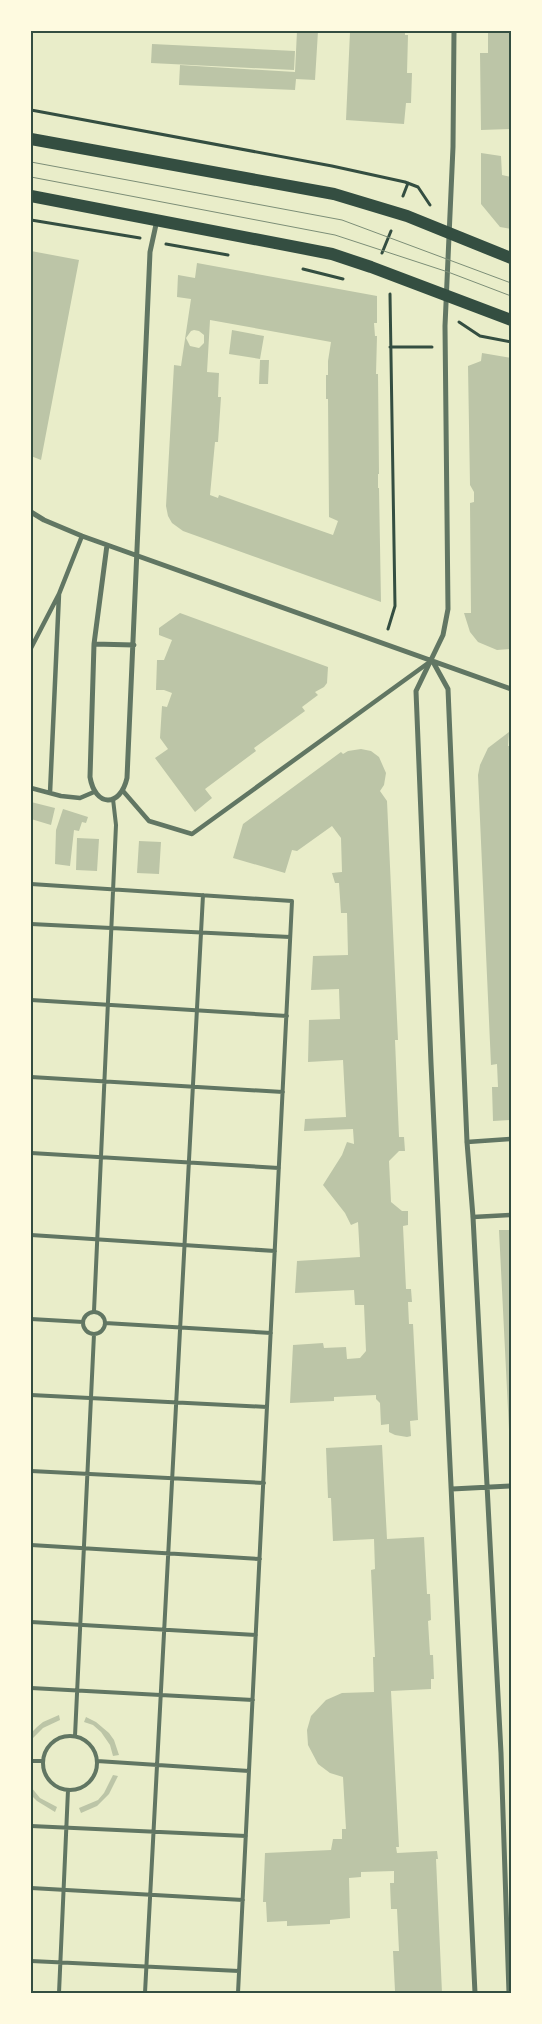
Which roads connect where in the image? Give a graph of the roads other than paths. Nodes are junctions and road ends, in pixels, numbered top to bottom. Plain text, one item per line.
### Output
1 (454, 31) edge
2 (31, 138) edge
3 (31, 196) edge
4 (157, 220) junction
5 (449, 234) junction
6 (511, 258) edge
7 (447, 296) junction
8 (511, 320) edge
9 (31, 512) edge
10 (82, 536) junction
11 (107, 545) junction
12 (138, 556) junction
13 (59, 594) junction
14 (94, 644) junction
15 (134, 645) junction
16 (31, 648) edge
17 (432, 660) junction
18 (511, 689) edge
19 (31, 788) edge
20 (94, 792) junction
21 (123, 792) junction
22 (50, 793) junction
23 (114, 799) junction
24 (31, 884) edge
25 (113, 889) junction
26 (203, 895) junction
27 (31, 924) edge
28 (111, 928) junction
29 (201, 933) junction
30 (290, 937) junction
31 (31, 1000) edge
32 (108, 1005) junction
33 (197, 1010) junction
34 (287, 1016) junction
35 (31, 1077) edge
36 (104, 1082) junction
37 (193, 1087) junction
38 (283, 1092) junction
39 (511, 1139) edge
40 (467, 1142) junction
41 (31, 1153) edge
42 (101, 1157) junction
43 (189, 1162) junction
44 (279, 1168) junction
45 (511, 1215) edge
46 (473, 1218) junction
47 (31, 1235) edge
48 (98, 1239) junction
49 (184, 1245) junction
50 (275, 1250) junction
51 (94, 1312) junction
52 (31, 1319) edge
53 (83, 1322) junction
54 (105, 1323) junction
55 (180, 1328) junction
56 (271, 1333) junction
57 (94, 1334) junction
58 (31, 1395) edge
59 (90, 1398) junction
60 (176, 1403) junction
61 (267, 1408) junction
62 (31, 1471) edge
63 (87, 1474) junction
64 (172, 1479) junction
65 (264, 1483) junction
66 (511, 1486) edge
67 (487, 1487) junction
68 (452, 1489) junction
69 (31, 1545) edge
70 (84, 1548) junction
71 (168, 1554) junction
72 (260, 1559) junction
73 (31, 1622) edge
74 (80, 1625) junction
75 (164, 1630) junction
76 (256, 1635) junction
77 (31, 1688) edge
78 (78, 1691) junction
79 (161, 1695) junction
80 (253, 1700) junction
81 (76, 1736) junction
82 (31, 1761) edge
83 (42, 1761) junction
84 (97, 1761) junction
85 (157, 1765) junction
86 (249, 1771) junction
87 (68, 1790) junction
88 (31, 1826) edge
89 (66, 1828) junction
90 (154, 1832) junction
91 (246, 1836) junction
92 (31, 1888) edge
93 (63, 1890) junction
94 (150, 1895) junction
95 (243, 1900) junction
96 (31, 1961) edge
97 (60, 1962) junction
98 (146, 1967) junction
99 (239, 1971) junction
100 (59, 1993) edge
101 (145, 1993) edge
102 (238, 1993) edge
103 (475, 1993) edge
104 (509, 1993) edge

1 - 5 street
2 - 5 main road
3 - 4 main road
4 - 7 main road
4 - 12 street
5 - 6 main road
5 - 7 street
7 - 8 main road
7 - 17 street
9 - 10 street
10 - 11 street
10 - 13 street
11 - 12 street
11 - 14 street
12 - 15 street
12 - 17 street
13 - 16 street
13 - 22 street
14 - 15 street
14 - 20 street
15 - 21 street
17 - 18 street
17 - 21 street
17 - 40 street
17 - 68 street
19 - 22 street
20 - 22 street
20 - 23 street
21 - 23 street
23 - 25 lane
24 - 25 lane
25 - 26 lane
25 - 28 lane
26 - 29 lane
26 - 30 lane
27 - 28 lane
28 - 29 lane
28 - 32 lane
29 - 30 lane
29 - 33 lane
30 - 34 lane
31 - 32 lane
32 - 33 lane
32 - 36 lane
33 - 34 lane
33 - 37 lane
34 - 38 lane
35 - 36 lane
36 - 37 lane
36 - 42 lane
37 - 38 lane
37 - 43 lane
38 - 44 lane
39 - 40 street
40 - 46 street
41 - 42 lane
42 - 43 lane
42 - 48 lane
43 - 44 lane
43 - 49 lane
44 - 50 lane
45 - 46 street
46 - 67 street
47 - 48 lane
48 - 49 lane
48 - 51 lane
49 - 50 lane
49 - 55 lane
50 - 56 lane
51 - 53 lane
51 - 54 lane
52 - 53 lane
53 - 57 lane
54 - 55 lane
54 - 57 lane
55 - 56 lane
55 - 60 lane
56 - 61 lane
57 - 59 lane
58 - 59 lane
59 - 60 lane
59 - 63 lane
60 - 61 lane
60 - 64 lane
61 - 65 lane
62 - 63 lane
63 - 64 lane
63 - 70 lane
64 - 65 lane
64 - 71 lane
65 - 72 lane
66 - 67 street
67 - 68 street
67 - 104 street
68 - 103 street
69 - 70 lane
70 - 71 lane
70 - 74 lane
71 - 72 lane
71 - 75 lane
72 - 76 lane
73 - 74 lane
74 - 75 lane
74 - 78 lane
75 - 76 lane
75 - 79 lane
76 - 80 lane
77 - 78 lane
78 - 79 lane
78 - 81 lane
79 - 80 lane
79 - 85 lane
80 - 86 lane
81 - 83 lane
81 - 84 lane
82 - 83 lane
83 - 87 lane
84 - 85 lane
84 - 87 lane
85 - 86 lane
85 - 90 lane
86 - 91 lane
87 - 89 lane
88 - 89 lane
89 - 90 lane
89 - 93 lane
90 - 91 lane
90 - 94 lane
91 - 95 lane
92 - 93 lane
93 - 94 lane
93 - 97 lane
94 - 95 lane
94 - 98 lane
95 - 99 lane
96 - 97 lane
97 - 98 lane
97 - 100 lane
98 - 99 lane
98 - 101 lane
99 - 102 lane

